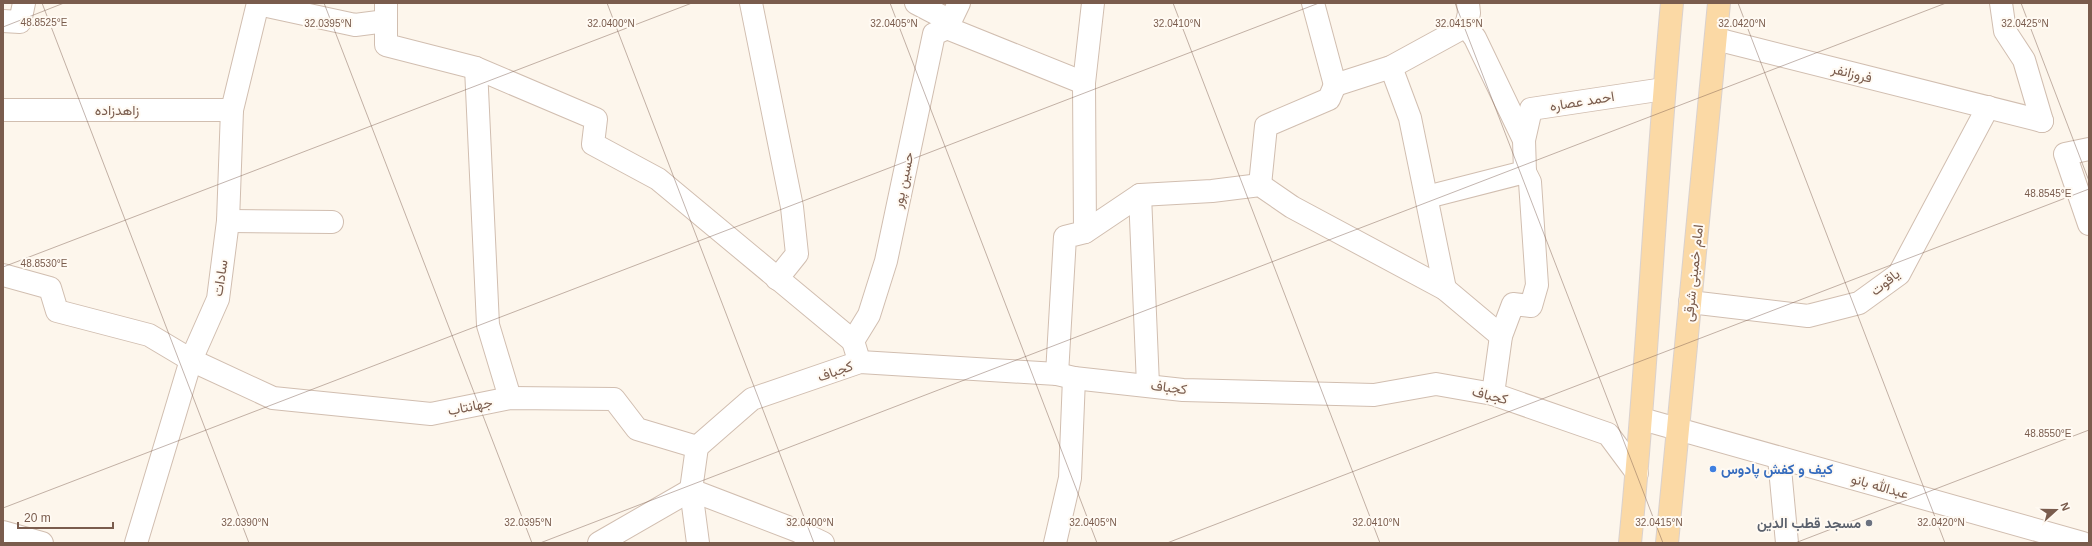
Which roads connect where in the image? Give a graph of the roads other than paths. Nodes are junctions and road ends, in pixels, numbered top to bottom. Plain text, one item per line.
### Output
1 (24, 3) edge
2 (751, 3) edge
3 (916, 3) edge
4 (959, 3) edge
5 (1093, 3) edge
6 (1313, 3) edge
7 (1468, 3) edge
8 (1672, 3) edge
9 (1719, 3) edge
10 (2001, 3) edge
11 (258, 4) edge
12 (386, 12) edge
13 (3, 21) edge
14 (1466, 26) junction
15 (946, 28) junction
16 (1716, 39) junction
17 (1391, 67) junction
18 (476, 68) junction
19 (1084, 83) junction
20 (1335, 85) junction
21 (1664, 89) junction
22 (1988, 107) junction
23 (3, 110) edge
24 (232, 110) junction
25 (1524, 140) junction
26 (2089, 149) edge
27 (1525, 172) junction
28 (1260, 185) junction
29 (1140, 195) junction
30 (1427, 197) junction
31 (228, 221) junction
32 (332, 222) dead end
33 (2089, 224) edge
34 (1085, 232) junction
35 (3, 275) edge
36 (777, 279) junction
37 (1445, 289) junction
38 (1690, 302) junction
39 (1501, 336) junction
40 (853, 341) junction
41 (190, 360) junction
42 (860, 362) junction
43 (1065, 376) junction
44 (1148, 385) junction
45 (1494, 394) junction
46 (510, 398) junction
47 (1642, 419) junction
48 (1678, 430) junction
49 (697, 447) junction
50 (1779, 458) junction
51 (1637, 473) junction
52 (691, 490) junction
53 (3, 532) edge
54 (42, 543) edge
55 (136, 543) edge
56 (599, 543) edge
57 (698, 543) edge
58 (823, 543) edge
59 (1055, 543) edge
60 (1630, 543) edge
61 (1667, 543) edge
62 (1787, 543) edge
63 (2083, 543) edge

1 - 13 street
2 - 36 street
3 - 15 street
4 - 15 street, حسین پور
5 - 19 street
6 - 20 street
7 - 14 street
8 - 21 main road
9 - 16 main road, امام خمینی شرقی
10 - 22 street, فروزانفر
11 - 12 street
11 - 24 street, سادات
12 - 18 street
14 - 17 street
14 - 25 street
15 - 19 street
15 - 40 street, حسین پور
16 - 22 street, فروزانفر
16 - 38 main road, امام خمینی شرقی
17 - 20 street
17 - 30 street
18 - 36 street
18 - 46 street
19 - 34 street
20 - 28 street
21 - 25 street, احمد عصاره
21 - 47 main road
22 - 38 street, یاقوت
23 - 24 street, زاهدزاده
24 - 31 street, سادات
25 - 27 street
26 - 33 street
27 - 30 street
27 - 39 street
28 - 29 street
28 - 37 street
29 - 34 street
29 - 44 street
30 - 37 street
31 - 32 street
31 - 41 street, سادات
34 - 43 street
35 - 41 street, جهانتاب
36 - 40 street
37 - 39 street
38 - 48 main road, امام خمینی شرقی
39 - 45 street
40 - 42 street
41 - 46 street, جهانتاب
41 - 55 street, سادات
42 - 43 street, کجباف
42 - 49 street, کجباف
43 - 44 street, کجباف
43 - 59 street
44 - 45 street, کجباف
45 - 51 street, کجباف
46 - 49 street, جهانتاب
47 - 48 street, عبدالله بانو
47 - 51 main road
48 - 50 street, عبدالله بانو
48 - 61 main road, امام خمینی شرقی
49 - 52 street
50 - 62 street
50 - 63 street, عبدالله بانو
51 - 60 main road
52 - 56 street
52 - 57 street
52 - 58 street
53 - 54 street

